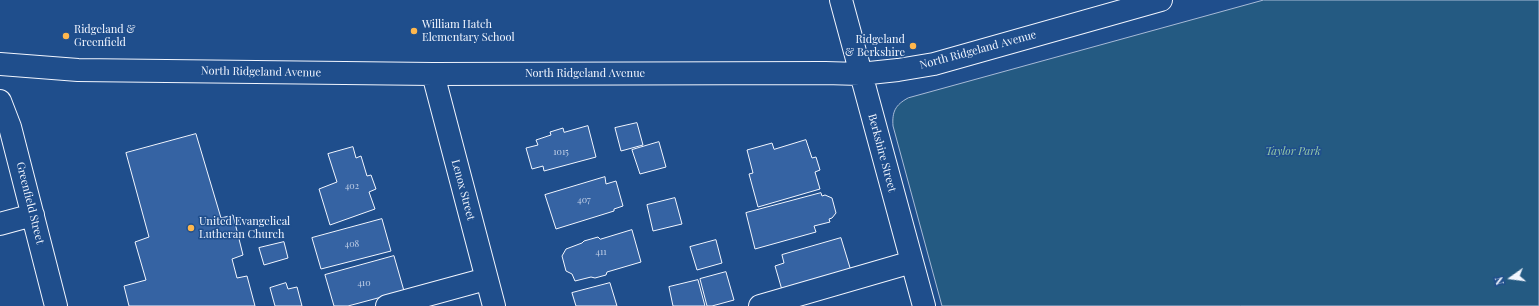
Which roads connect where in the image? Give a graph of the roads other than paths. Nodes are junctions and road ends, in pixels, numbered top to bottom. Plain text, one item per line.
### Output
1 (840, 0) edge
2 (1161, 0) edge
3 (0, 64) edge
4 (433, 74) junction
5 (860, 74) junction
6 (0, 101) edge
7 (33, 215) junction
8 (0, 224) edge
9 (912, 262) junction
10 (486, 279) junction
11 (56, 306) edge
12 (387, 306) edge
13 (494, 306) edge
14 (760, 306) edge
15 (924, 306) edge

1 - 5 street, Berkshire Street
2 - 5 street, North Ridgeland Avenue
3 - 4 street, North Ridgeland Avenue
4 - 5 street, North Ridgeland Avenue
4 - 10 street, Lenox Street
5 - 9 street, Berkshire Street
6 - 7 street, Greenfield Street
7 - 8 street
7 - 11 street, Greenfield Street
9 - 14 street
9 - 15 street, Berkshire Street
10 - 12 street
10 - 13 street, Lenox Street

